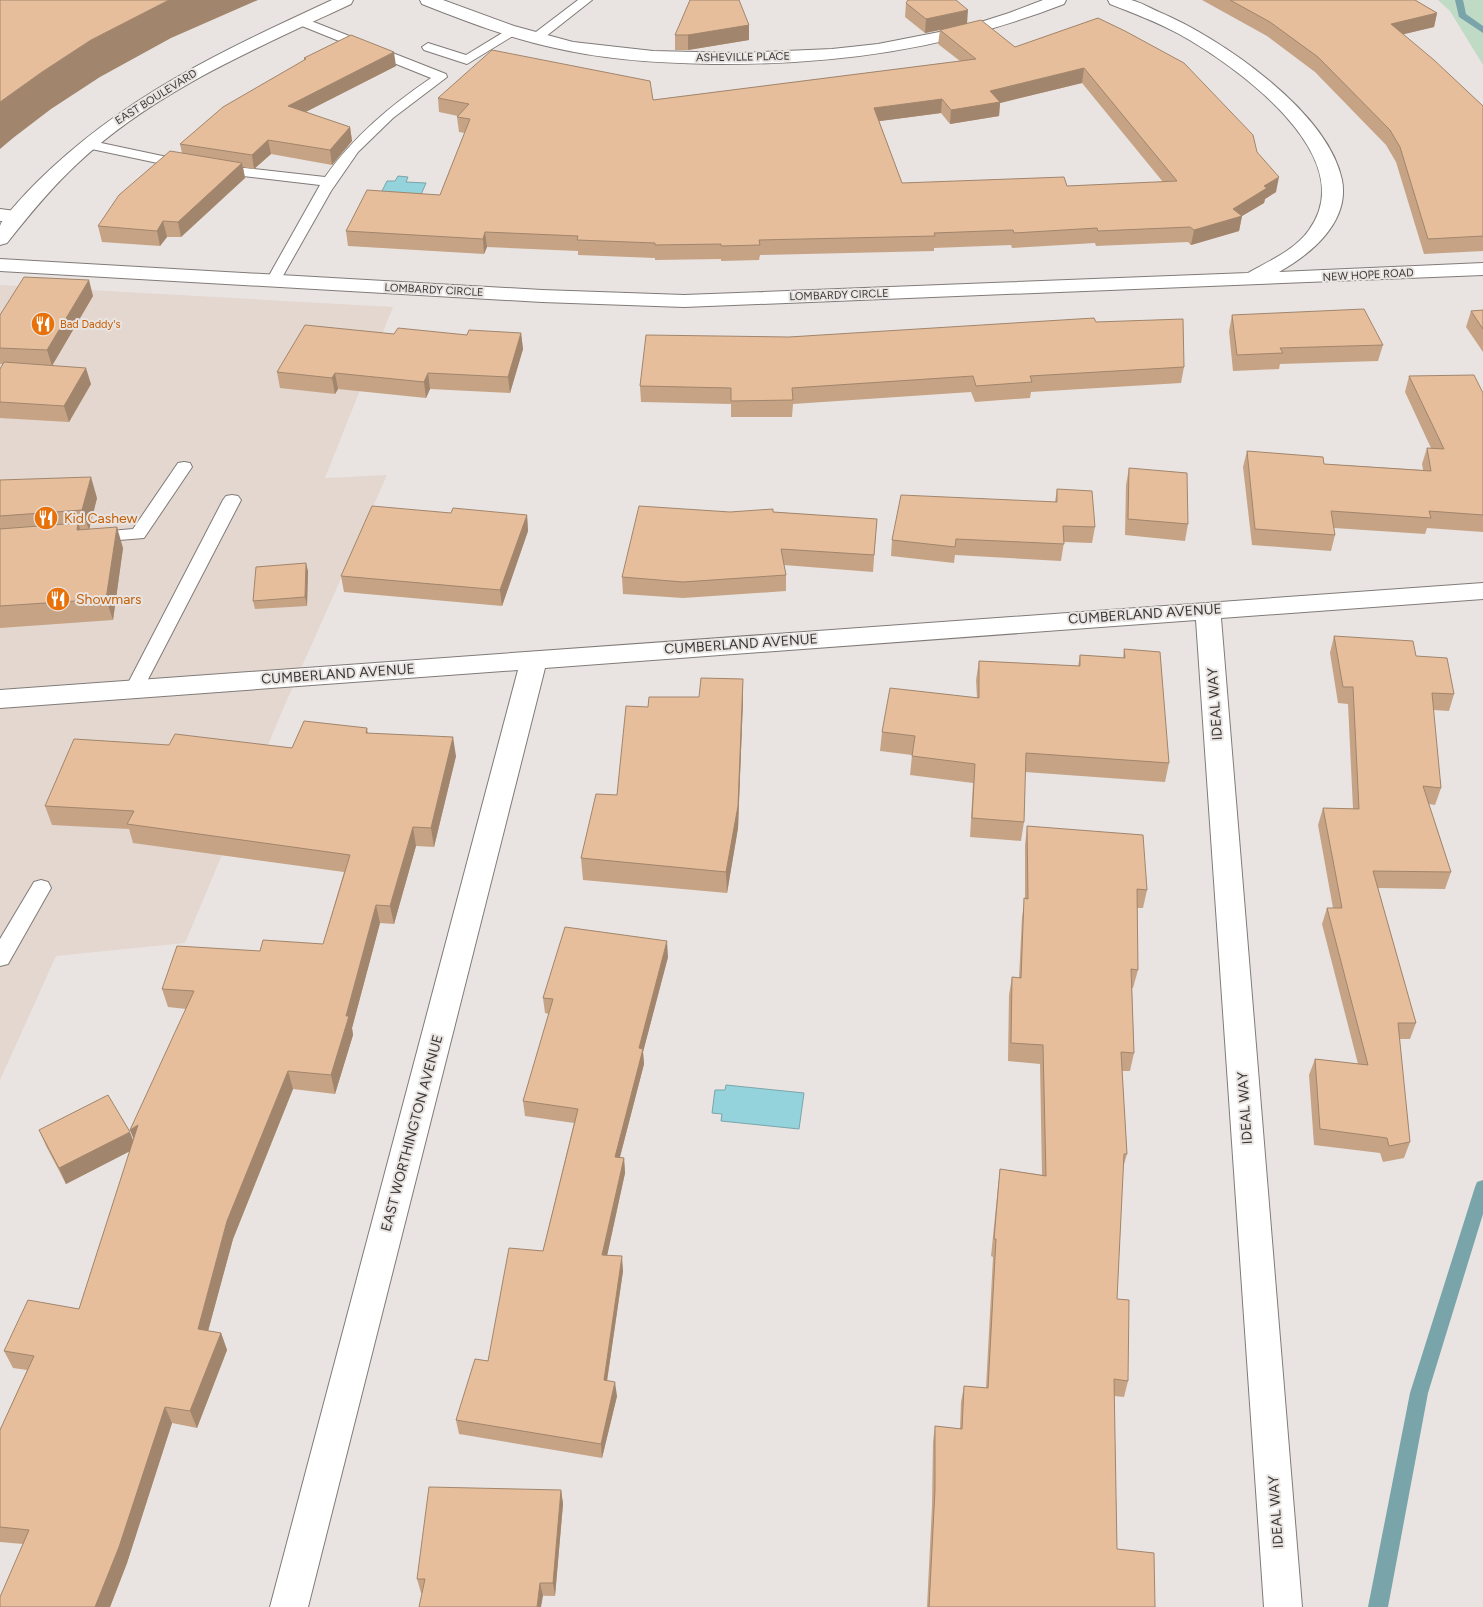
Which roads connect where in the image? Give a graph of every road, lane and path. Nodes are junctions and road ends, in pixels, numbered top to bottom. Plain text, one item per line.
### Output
1 (345, 0) edge
2 (428, 0) edge
3 (586, 0) edge
4 (1058, 0) edge
5 (1116, 0) edge
6 (301, 21) junction
7 (512, 30) junction
8 (536, 38) junction
9 (428, 47) dead end
10 (87, 144) junction
11 (330, 182) junction
12 (8, 216) edge
13 (0, 239) edge
14 (0, 265) edge
15 (1483, 269) edge
16 (1252, 279) junction
17 (273, 281) junction
18 (184, 467) dead end
19 (232, 500) dead end
20 (79, 538) edge
21 (1483, 591) edge
22 (1208, 610) junction
23 (534, 659) junction
24 (134, 690) junction
25 (0, 699) edge
26 (41, 888) dead end
27 (0, 958) edge
28 (289, 1607) edge
29 (1283, 1607) edge

1 - 6 street, EAST BOULEVARD
2 - 7 street, ASHEVILLE PLACE
3 - 8 lane
4 - 8 street, ASHEVILLE PLACE
5 - 16 street, LOMBARDY CIRCLE
6 - 10 street, EAST BOULEVARD
6 - 11 lane
7 - 8 street, ASHEVILLE PLACE
7 - 9 lane
10 - 11 lane
10 - 12 street, EAST BOULEVARD
11 - 17 lane
12 - 13 street, EAST BOULEVARD
14 - 17 street, LOMBARDY CIRCLE
15 - 16 street, NEW HOPE ROAD
16 - 17 street, LOMBARDY CIRCLE
18 - 20 lane
19 - 24 lane
21 - 22 street, CUMBERLAND AVENUE
22 - 23 street, CUMBERLAND AVENUE
22 - 29 street, IDEAL WAY
23 - 24 street, CUMBERLAND AVENUE
23 - 28 street, EAST WORTHINGTON AVENUE
24 - 25 street, CUMBERLAND AVENUE
26 - 27 lane

